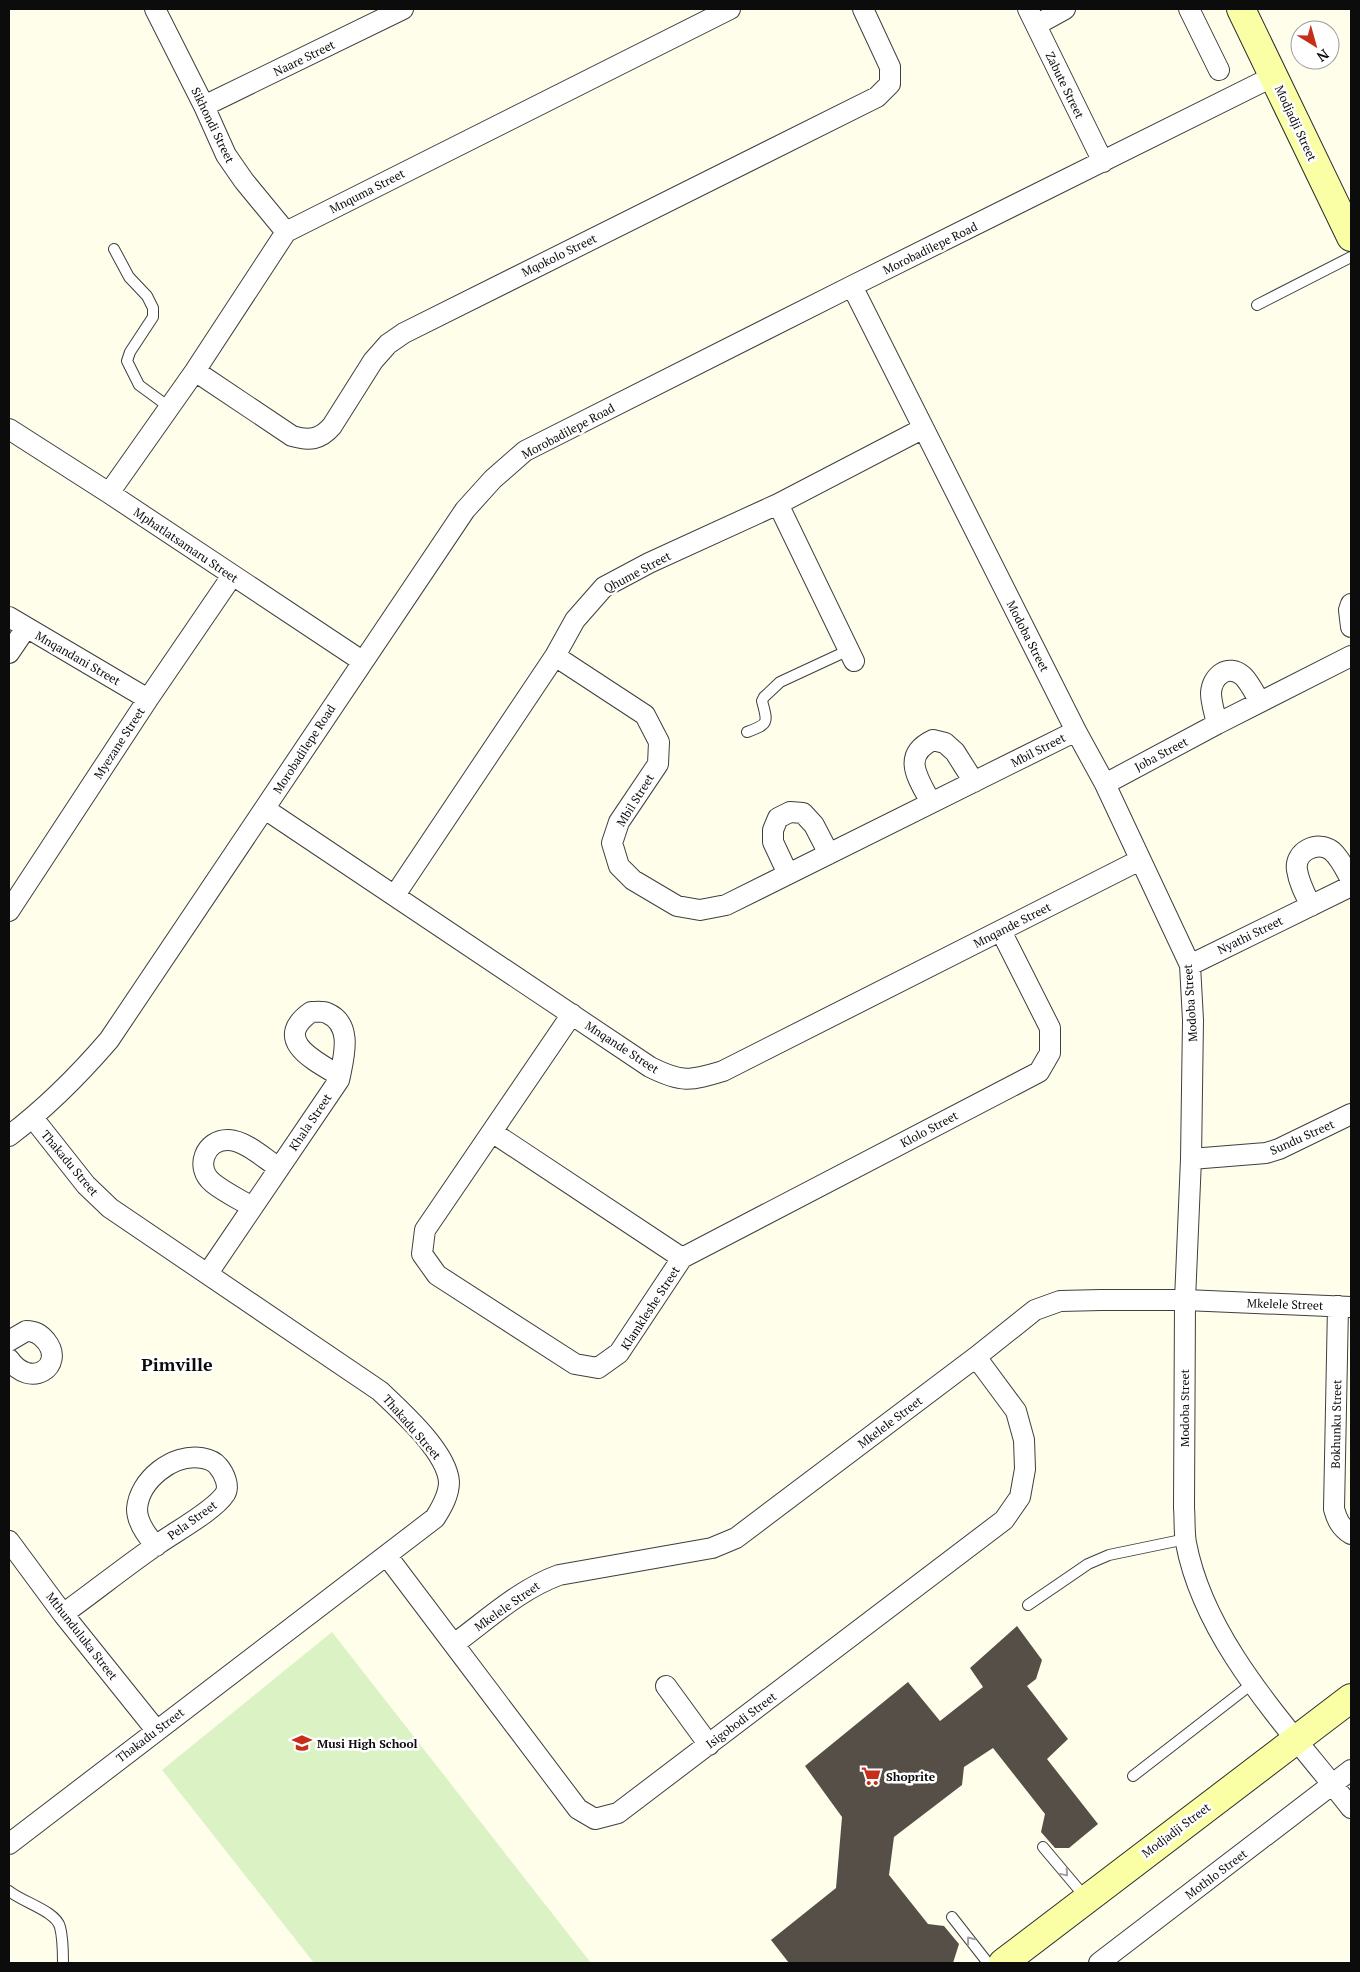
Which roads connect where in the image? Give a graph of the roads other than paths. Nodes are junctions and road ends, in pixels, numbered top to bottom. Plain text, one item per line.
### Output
1 (155, 9) edge
2 (403, 9) edge
3 (730, 9) edge
4 (863, 9) edge
5 (1065, 9) edge
6 (1189, 9) edge
7 (1241, 9) edge
8 (1032, 17) edge
9 (1219, 70) dead end
10 (1274, 76) junction
11 (204, 106) junction
12 (1103, 162) junction
13 (286, 232) junction
14 (1351, 236) edge
15 (114, 249) dead end
16 (1351, 257) edge
17 (852, 286) junction
18 (1257, 305) dead end
19 (195, 371) junction
20 (170, 407) junction
21 (9, 429) edge
22 (922, 429) junction
23 (109, 493) junction
24 (778, 504) junction
25 (232, 576) junction
26 (1351, 604) edge
27 (9, 617) edge
28 (1351, 627) edge
29 (26, 628) junction
30 (9, 653) edge
31 (851, 655) joint
32 (555, 656) junction
33 (1351, 656) edge
34 (362, 661) junction
35 (148, 699) junction
36 (1260, 702) junction
37 (1217, 724) junction
38 (1076, 730) junction
39 (747, 732) dead end
40 (974, 782) junction
41 (1105, 784) junction
42 (931, 803) junction
43 (265, 809) junction
44 (829, 854) junction
45 (1140, 860) junction
46 (788, 874) junction
47 (1351, 880) edge
48 (1351, 886) edge
49 (395, 895) junction
50 (1311, 906) junction
51 (9, 912) edge
52 (1001, 931) junction
53 (1190, 965) junction
54 (572, 1014) junction
55 (340, 1076) dead end
56 (1351, 1114) edge
57 (34, 1118) junction
58 (492, 1132) junction
59 (9, 1136) edge
60 (1191, 1159) junction
61 (279, 1168) junction
62 (252, 1207) junction
63 (682, 1258) junction
64 (208, 1273) junction
65 (1185, 1300) junction
66 (1345, 1307) edge
67 (9, 1341) edge
68 (976, 1356) junction
69 (9, 1360) edge
70 (1351, 1534) edge
71 (1186, 1539) junction
72 (9, 1541) edge
73 (156, 1546) junction
74 (387, 1556) junction
75 (1028, 1605) dead end
76 (63, 1614) junction
77 (454, 1644) junction
78 (1253, 1683) junction
79 (666, 1686) dead end
80 (1351, 1698) edge
81 (156, 1730) junction
82 (1296, 1738) junction
83 (709, 1745) junction
84 (1351, 1770) edge
85 (1133, 1776) dead end
86 (1333, 1784) junction
87 (1351, 1808) edge
88 (9, 1844) edge
89 (1043, 1847) dead end
90 (9, 1891) edge
91 (1086, 1898) junction
92 (952, 1917) dead end
93 (63, 1963) edge
94 (988, 1963) edge
95 (1003, 1963) edge
96 (1099, 1963) edge

1 - 11 street, Sikhondi Street
2 - 11 street, Naare Street
3 - 13 street, Mnquma Street
4 - 19 street, Mqokolo Street
5 - 8 street
6 - 9 street
7 - 10 street, Modjadji Street
8 - 12 street, Zabute Street
10 - 12 street, Morobadilepe Road
10 - 14 street, Modjadji Street
11 - 13 street, Sikhondi Street
12 - 17 street, Morobadilepe Road
13 - 19 street
15 - 20 lane
16 - 18 lane
17 - 22 street, Modoba Street
17 - 34 street, Morobadilepe Road
19 - 20 street
20 - 23 street
21 - 23 street, Mphatlatsamaru Street
22 - 24 street, Qhume Street
22 - 38 street, Modoba Street
23 - 25 street, Mphatlatsamaru Street
24 - 31 street
24 - 32 street, Qhume Street
25 - 34 street, Mphatlatsamaru Street
25 - 35 street, Myezane Street
26 - 28 street
27 - 29 street, Mnqandani Street
29 - 30 street
29 - 35 street, Mnqandani Street
31 - 39 lane
32 - 46 street, Mbil Street
32 - 49 street, Qhume Street
33 - 36 street, Joba Street
34 - 43 street, Morobadilepe Road
35 - 51 street, Myezane Street
36 - 37 street, Joba Street
36 - 37 street
37 - 41 street, Joba Street
38 - 40 street, Mbil Street
38 - 41 street, Modoba Street
40 - 42 street, Mbil Street
40 - 42 street
41 - 45 street, Modoba Street
42 - 44 street, Mbil Street
43 - 49 street, Mnqande Street
43 - 57 street, Morobadilepe Road
44 - 46 street, Mbil Street
44 - 46 street
45 - 52 street, Mnqande Street
45 - 53 street, Modoba Street
47 - 50 street
48 - 50 street, Nyathi Street
49 - 54 street, Mnqande Street
50 - 53 street, Nyathi Street
52 - 54 street, Mnqande Street
52 - 63 street, Klolo Street
53 - 60 street, Modoba Street
54 - 58 street, Klamkleshe Street
55 - 61 street, Khala Street
56 - 60 street, Sundu Street
57 - 59 street, Morobadilepe Road
57 - 64 street, Thakadu Street
58 - 63 street, Klamkleshe Street
58 - 63 street, Klamkleshe Street
60 - 65 street, Modoba Street
61 - 62 street, Khala Street
61 - 62 street
62 - 64 street, Khala Street
64 - 74 street, Thakadu Street
65 - 66 street, Mkelele Street
65 - 68 street, Mkelele Street
65 - 71 street, Modoba Street
66 - 70 street, Bokhunku Street
67 - 69 street
68 - 77 street, Mkelele Street
68 - 83 street, Isigobodi Street
71 - 75 lane
71 - 78 street, Modoba Street
72 - 76 street, Mthunduluka Street
73 - 73 street, Pela Street
73 - 76 street, Pela Street
74 - 77 street, Isigobodi Street
74 - 81 street, Thakadu Street
76 - 81 street, Mthunduluka Street
77 - 83 street, Isigobodi Street
78 - 82 street, Modoba Street
78 - 85 lane
79 - 83 street
80 - 82 street, Modjadji Street
81 - 88 street, Thakadu Street
82 - 86 street, Modoba Street
82 - 91 street, Modjadji Street
84 - 86 street, Mothlo Street
86 - 87 street, Modoba Street
86 - 96 street, Mothlo Street
89 -> 91 lane
90 - 93 lane
91 - 95 street, Modjadji Street
94 -> 92 lane

